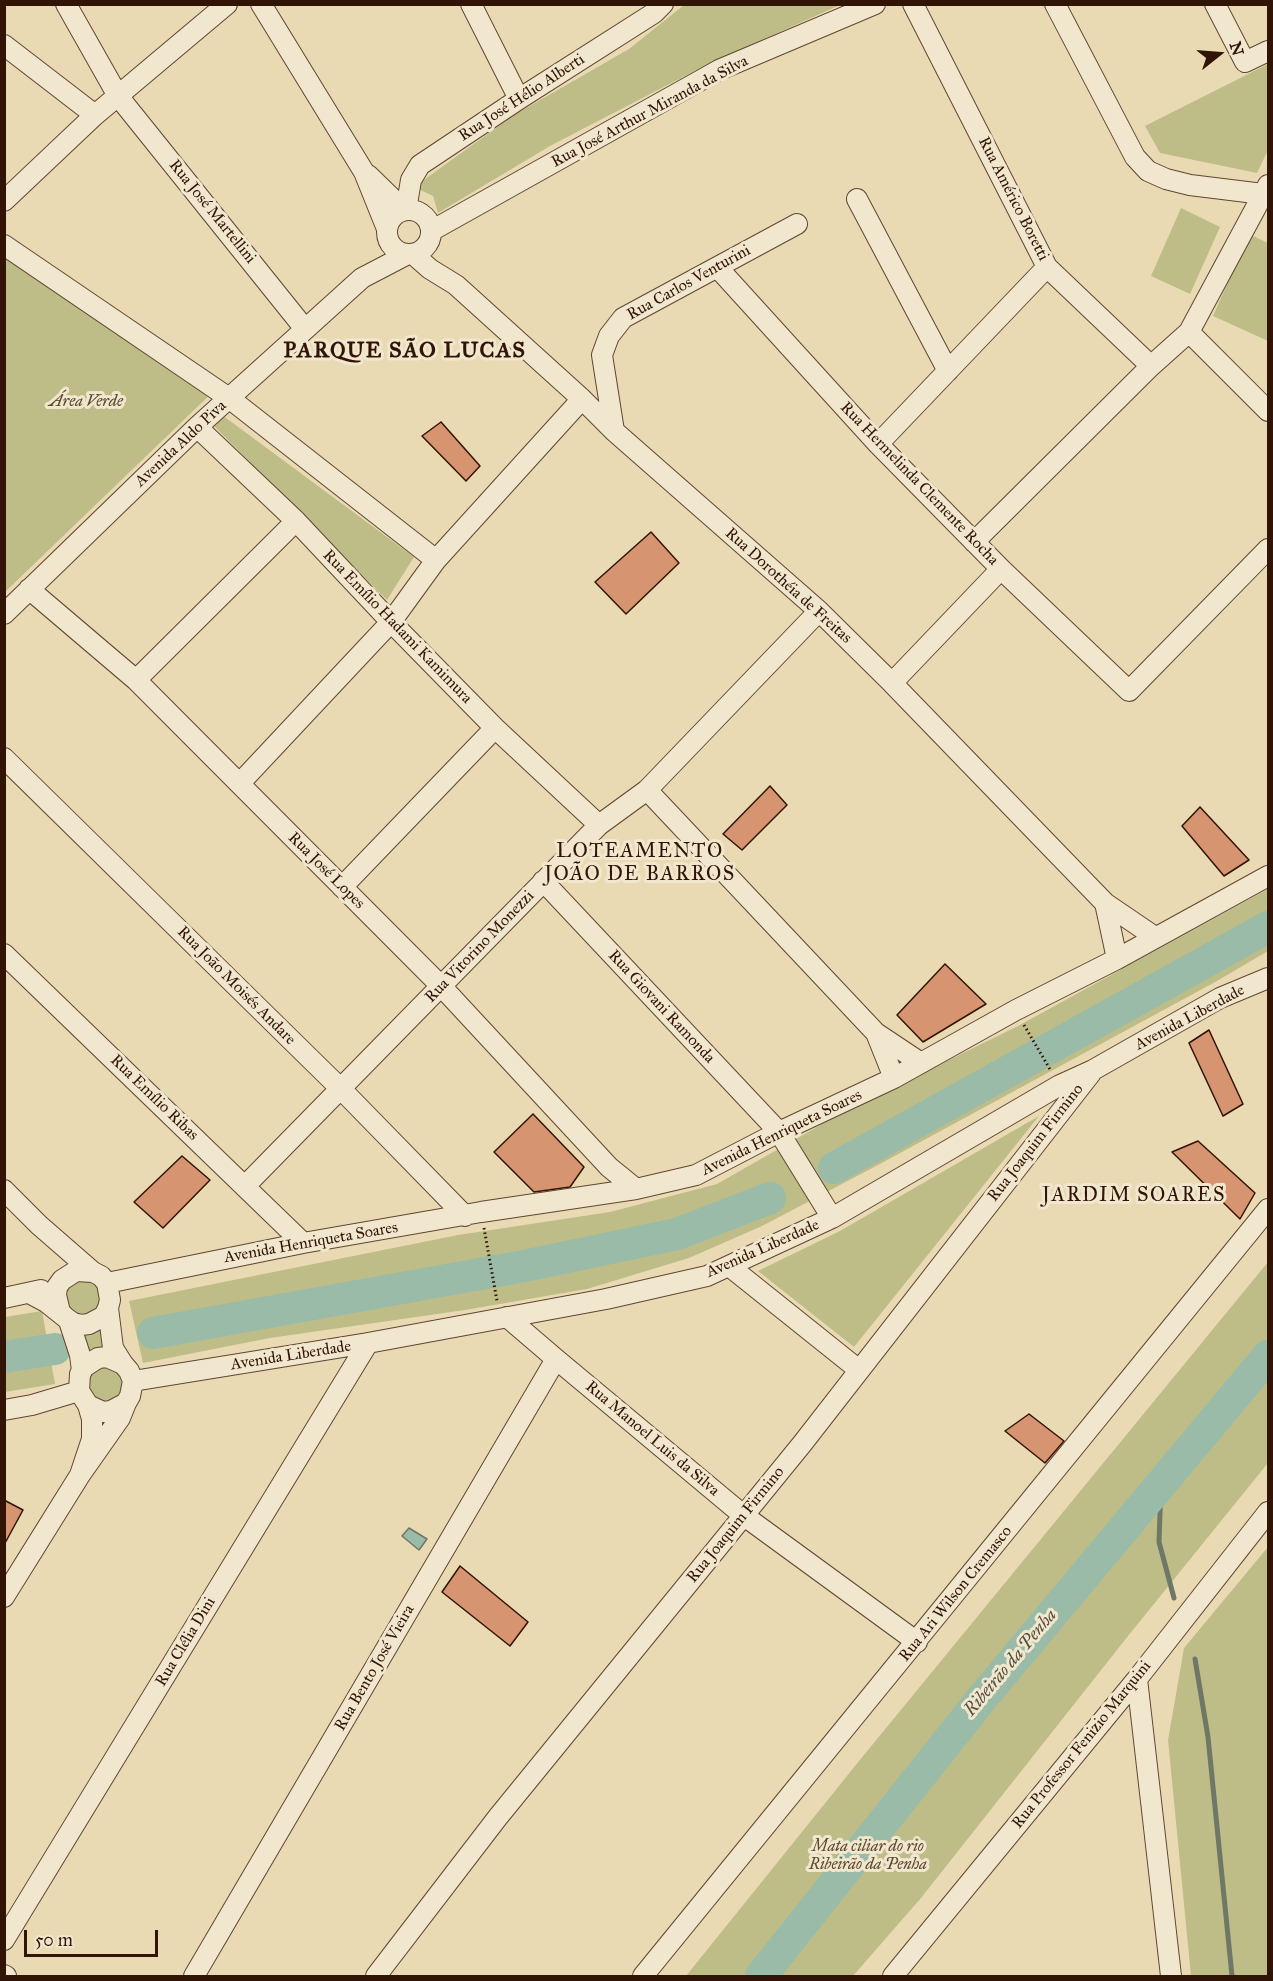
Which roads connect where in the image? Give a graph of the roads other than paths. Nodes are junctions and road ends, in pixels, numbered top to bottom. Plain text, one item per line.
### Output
1 (66, 4) edge
2 (226, 4) edge
3 (261, 4) edge
4 (471, 4) edge
5 (663, 4) edge
6 (875, 4) edge
7 (913, 4) edge
8 (1055, 4) edge
9 (1215, 4) edge
10 (4, 45) edge
11 (1269, 51) edge
12 (118, 96) junction
13 (519, 99) junction
14 (95, 115) junction
15 (364, 172) junction
16 (1267, 192) edge
17 (857, 199) dead end
18 (4, 201) edge
19 (405, 210) junction
20 (796, 224) dead end
21 (387, 232) junction
22 (4, 245) edge
23 (420, 245) junction
24 (1047, 267) junction
25 (718, 268) junction
26 (362, 278) junction
27 (305, 329) junction
28 (1189, 333) junction
29 (1151, 366) junction
30 (948, 371) junction
31 (229, 399) junction
32 (582, 399) junction
33 (1269, 411) edge
34 (197, 427) junction
35 (614, 431) junction
36 (878, 444) junction
37 (296, 521) junction
38 (974, 542) junction
39 (1269, 549) edge
40 (436, 560) junction
41 (1001, 569) junction
42 (29, 589) junction
43 (819, 611) junction
44 (4, 614) edge
45 (391, 622) junction
46 (136, 680) junction
47 (892, 683) junction
48 (495, 728) junction
49 (4, 758) edge
50 (240, 783) junction
51 (647, 790) junction
52 (599, 825) junction
53 (1269, 876) edge
54 (543, 881) junction
55 (342, 887) junction
56 (1105, 903) junction
57 (1155, 937) junction
58 (4, 954) edge
59 (1117, 959) junction
60 (1269, 978) edge
61 (442, 987) junction
62 (876, 1033) junction
63 (921, 1063) junction
64 (1093, 1070) junction
65 (894, 1078) junction
66 (340, 1089) junction
67 (779, 1132) junction
68 (609, 1167) junction
69 (245, 1186) junction
70 (636, 1189) junction
71 (4, 1190) edge
72 (604, 1194) junction
73 (1269, 1209) edge
74 (473, 1214) junction
75 (832, 1218) junction
76 (39, 1225) junction
77 (303, 1243) junction
78 (729, 1266) junction
79 (63, 1278) junction
80 (100, 1278) junction
81 (29, 1293) junction
82 (4, 1298) edge
83 (108, 1308) junction
84 (504, 1317) junction
85 (67, 1320) junction
86 (368, 1343) junction
87 (556, 1359) junction
88 (859, 1370) junction
89 (82, 1371) junction
90 (128, 1372) junction
91 (83, 1398) junction
92 (126, 1403) junction
93 (4, 1410) edge
94 (80, 1475) junction
95 (1269, 1512) edge
96 (744, 1515) junction
97 (4, 1596) edge
98 (917, 1642) junction
99 (1137, 1679) junction
100 (4, 1940) edge
101 (194, 1977) edge
102 (376, 1977) edge
103 (643, 1977) edge
104 (893, 1977) edge
105 (1171, 1977) edge

1 - 12 street, Rua José Martellini
2 - 12 street
3 - 15 street
4 - 13 street
5 - 13 street, Rua José Hélio Alberti
6 - 23 street, Rua José Arthur Miranda da Silva
7 - 24 street, Rua Américo Boretti
8 - 16 street
9 - 11 street
10 - 14 street
12 - 14 street
12 - 27 street, Rua José Martellini
13 - 19 street, Rua José Hélio Alberti
14 - 18 street
15 - 19 street
15 - 21 street
16 - 28 street
17 - 30 street
19 - 21 street
19 - 23 street
20 - 25 street, Rua Carlos Venturini
21 - 23 street
21 - 26 street, Avenida Aldo Piva
22 - 31 street
23 - 26 street, Avenida Aldo Piva
23 - 32 street, Rua Dorothéia de Freitas
24 - 29 street, Rua Américo Boretti
24 - 30 street
25 - 35 street, Rua Carlos Venturini
25 - 36 street, Rua Hermelinda Clemente Rocha
26 - 27 street, Avenida Aldo Piva
27 - 31 street, Avenida Aldo Piva
28 - 29 street
28 - 33 street
29 - 38 street
30 - 36 street
31 - 34 street, Avenida Aldo Piva
31 - 40 street
32 - 35 street, Rua Dorothéia de Freitas
32 - 40 street
34 - 37 street, Rua Emílio Hadami Kamimura
34 - 42 street, Avenida Aldo Piva
35 - 43 street, Rua Dorothéia de Freitas
36 - 38 street, Rua Hermelinda Clemente Rocha
37 - 45 street, Rua Emílio Hadami Kamimura
37 - 46 street
38 - 41 street, Rua Hermelinda Clemente Rocha
39 - 41 street, Rua Hermelinda Clemente Rocha
40 - 45 street
41 - 47 street
42 - 44 street, Avenida Aldo Piva
42 - 46 street, Rua José Lopes
43 - 47 street, Rua Dorothéia de Freitas
43 - 51 street, Rua Vitorino Monezzi
45 - 48 street, Rua Emílio Hadami Kamimura
45 - 50 street
46 - 50 street, Rua José Lopes
47 - 56 street, Rua Dorothéia de Freitas
48 - 52 street, Rua Emílio Hadami Kamimura
48 - 55 street
49 - 66 street, Rua João Moisés Andare
50 - 55 street, Rua José Lopes
51 - 52 street, Rua Vitorino Monezzi
51 - 62 street
52 - 54 street, Rua Vitorino Monezzi
53 - 57 street, Avenida Henriqueta Soares
54 - 61 street, Rua Vitorino Monezzi
54 - 67 street, Rua Giovani Ramonda
55 - 61 street, Rua José Lopes
56 - 57 street, Rua Dorothéia de Freitas
56 - 59 street
57 - 59 street, Avenida Henriqueta Soares
58 - 69 street, Rua Emílio Ribas
59 - 63 street, Avenida Henriqueta Soares
60 - 64 street, Avenida Liberdade
61 - 66 street, Rua Vitorino Monezzi
61 - 68 street, Rua José Lopes
62 - 63 street
62 - 65 street
63 - 65 street, Avenida Henriqueta Soares
64 - 75 street, Avenida Liberdade
64 - 88 street, Rua Joaquim Firmino
65 - 67 street, Avenida Henriqueta Soares
66 - 69 street, Rua Vitorino Monezzi
66 - 74 street, Rua João Moisés Andare
67 - 70 street, Avenida Henriqueta Soares
67 - 75 street, Rua Giovani Ramonda
68 - 70 street, Rua José Lopes
68 - 72 street
69 - 77 street, Rua Emílio Ribas
70 - 72 street, Avenida Henriqueta Soares
71 - 76 street
72 - 74 street, Avenida Henriqueta Soares
73 - 98 street, Rua Ari Wilson Cremasco
74 - 77 street, Avenida Henriqueta Soares
75 - 78 street, Avenida Liberdade
76 - 79 street
76 - 80 street
77 - 80 street, Avenida Henriqueta Soares
78 - 84 street, Avenida Liberdade
78 - 88 street
79 - 80 street
79 - 81 street
79 - 85 street
80 - 83 street
81 - 82 street
81 - 85 street
83 - 85 street
83 - 90 street
84 - 86 street, Avenida Liberdade
84 - 87 street, Rua Manoel Luis da Silva
85 - 89 street
86 - 90 street, Avenida Liberdade
86 - 100 street, Rua Clélia Dini
87 - 96 street, Rua Manoel Luis da Silva
87 - 101 street, Rua Bento José Vieira
88 - 96 street, Rua Joaquim Firmino
89 - 90 street
89 - 91 street
90 - 92 street
91 - 92 street
91 - 93 street
91 - 94 street
92 - 94 street
94 - 97 street
95 - 99 street, Rua Professor Fenizio Marquini
96 - 98 street, Rua Manoel Luis da Silva
96 - 102 street, Rua Joaquim Firmino
98 - 103 street, Rua Ari Wilson Cremasco
99 - 104 street, Rua Professor Fenizio Marquini
99 - 105 street

